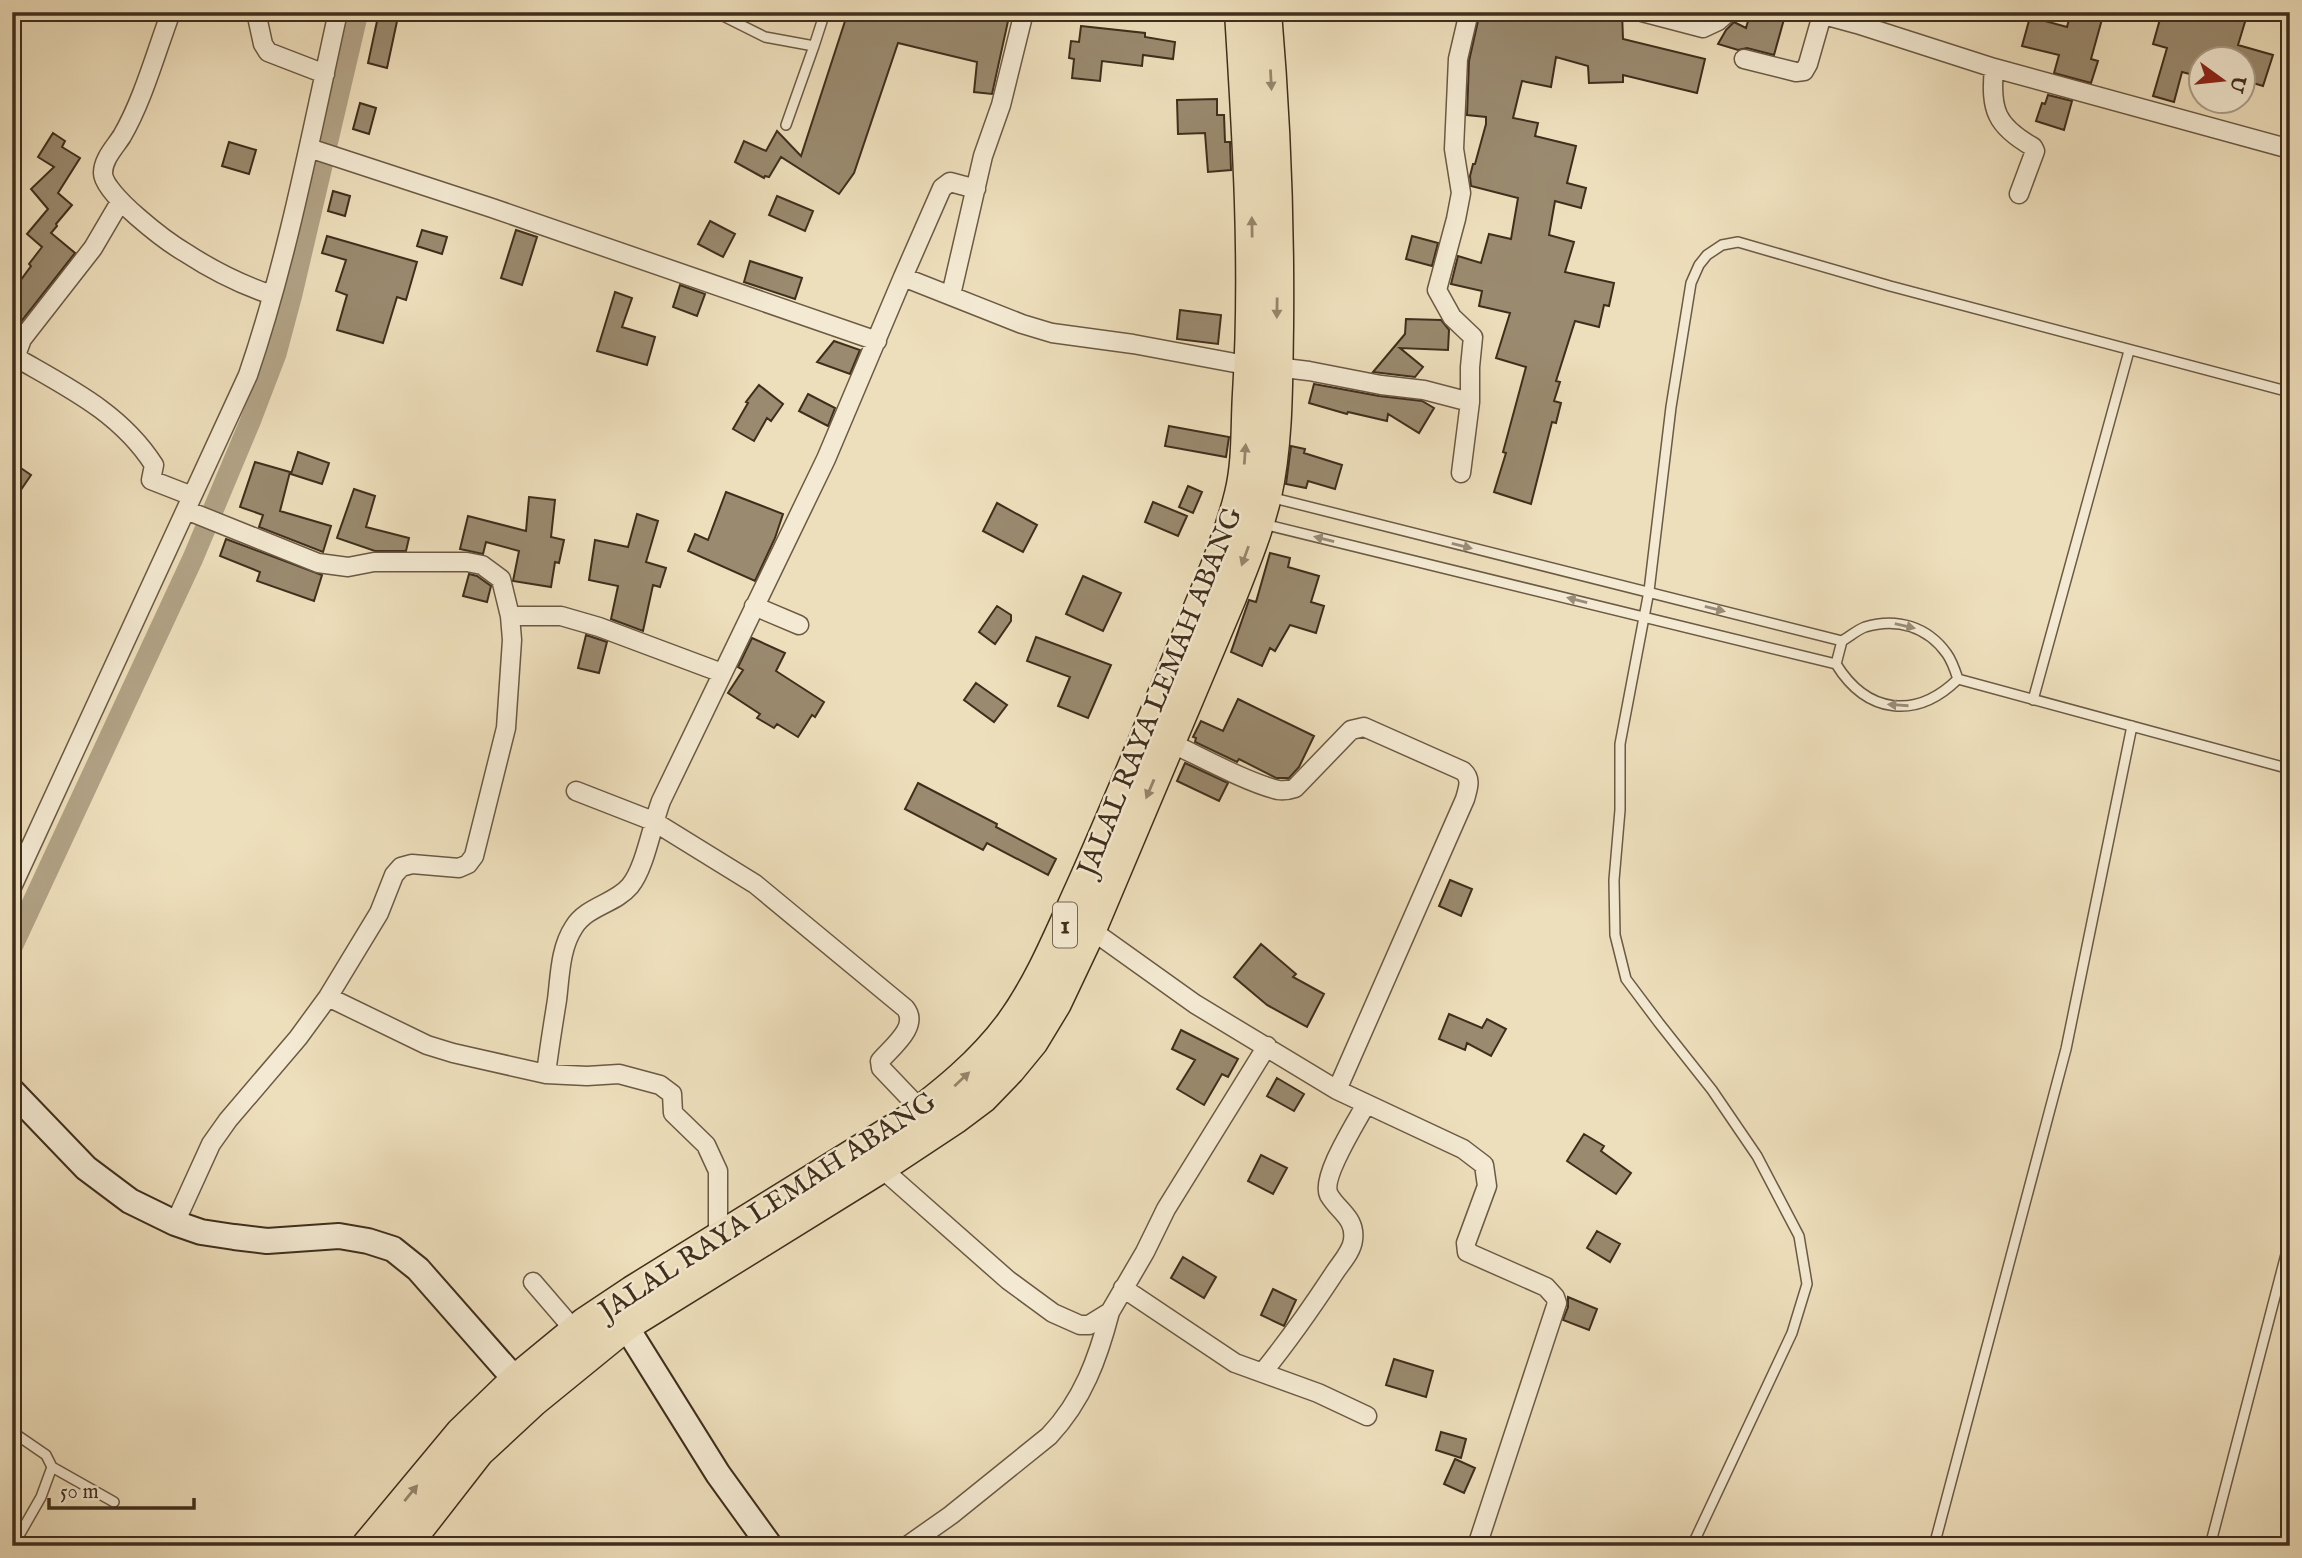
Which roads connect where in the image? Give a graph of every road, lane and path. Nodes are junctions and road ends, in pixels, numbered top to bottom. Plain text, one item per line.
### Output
1 (171, 12) edge
2 (256, 12) edge
3 (338, 12) edge
4 (715, 12) edge
5 (825, 12) edge
6 (1024, 12) edge
7 (1241, 12) edge
8 (1265, 12) edge
9 (1469, 12) edge
10 (1642, 12) edge
11 (1728, 12) edge
12 (1818, 13) edge
13 (1859, 18) edge
14 (814, 46) junction
15 (1744, 60) dead end
16 (1994, 68) junction
17 (325, 74) junction
18 (786, 125) dead end
19 (313, 149) junction
20 (2290, 149) edge
21 (976, 189) junction
22 (2019, 194) dead end
23 (120, 202) junction
24 (903, 277) junction
25 (272, 295) junction
26 (951, 295) junction
27 (877, 341) junction
28 (2129, 351) junction
29 (1264, 367) junction
30 (2290, 392) edge
31 (1470, 402) junction
32 (1461, 473) dead end
33 (193, 507) junction
34 (1249, 507) junction
35 (1649, 591) junction
36 (754, 606) junction
37 (510, 616) junction
38 (1644, 617) junction
39 (799, 625) dead end
40 (1842, 641) junction
41 (1836, 664) junction
42 (722, 673) junction
43 (1958, 679) junction
44 (2033, 699) junction
45 (2132, 726) junction
46 (1169, 742) junction
47 (2290, 769) edge
48 (576, 791) dead end
49 (653, 821) junction
50 (12, 887) edge
51 (1090, 929) junction
52 (328, 997) junction
53 (1267, 1046) junction
54 (546, 1074) junction
55 (1337, 1090) junction
56 (12, 1091) edge
57 (1366, 1104) junction
58 (922, 1111) junction
59 (880, 1167) junction
60 (175, 1223) junction
61 (2290, 1239) edge
62 (718, 1240) junction
63 (533, 1282) dead end
64 (1123, 1288) junction
65 (1110, 1312) junction
66 (625, 1325) junction
67 (576, 1332) junction
68 (1263, 1372) junction
69 (525, 1390) junction
70 (1367, 1416) dead end
71 (14, 1433) edge
72 (52, 1467) junction
73 (114, 1502) dead end
74 (13, 1546) edge
75 (368, 1546) edge
76 (404, 1546) edge
77 (770, 1546) edge
78 (908, 1546) edge
79 (1477, 1546) edge
80 (1692, 1546) edge
81 (1934, 1546) edge
82 (2210, 1546) edge

1 - 23 street
2 - 17 street
3 - 17 street
4 - 14 lane
5 - 14 lane
6 - 21 street
29 -> 7 highway, JALAL RAYA LEMAH ABANG / 1
8 -> 29 highway, JALAL RAYA LEMAH ABANG / 1
9 - 31 street
10 - 11 street
12 - 13 street
12 - 15 street
13 - 16 street
14 - 18 lane
16 - 20 street
16 - 22 street
17 - 19 street
19 - 25 street
19 - 27 street
21 - 24 street
21 - 26 street
23 - 25 street
23 - 33 street
24 - 26 street
24 - 27 street
25 - 33 street
26 - 29 street
27 - 36 street
28 - 30 lane
28 - 35 lane
28 - 44 lane
29 - 31 street
29 - 34 highway, JALAL RAYA LEMAH ABANG / 1
31 - 32 street
33 - 37 street
33 - 50 street
34 -> 35 lane
38 -> 34 lane
34 -> 46 highway, JALAL RAYA LEMAH ABANG / 1
58 -> 34 highway, JALAL RAYA LEMAH ABANG / 1
35 - 38 lane
35 -> 40 lane
36 - 39 street
36 - 42 street
37 - 42 street
37 - 52 street
38 - 41 lane
38 - 80 lane
40 - 41 lane
40 -> 43 lane
43 -> 41 lane
42 - 49 street
43 - 44 lane
44 - 45 lane
45 - 47 lane
45 - 81 lane
46 -> 51 highway, JALAL RAYA LEMAH ABANG / 1
46 - 55 street
48 - 49 street
49 - 54 street
49 - 58 street
51 - 53 street
51 - 59 highway, JALAL RAYA LEMAH ABANG / 1
52 - 54 street
52 - 60 street
53 - 55 street
53 - 64 street
54 - 62 street
55 - 57 street
56 - 60 street
57 - 68 street
57 - 79 street
58 - 62 highway, JALAL RAYA LEMAH ABANG / 1
59 - 65 street
59 - 66 highway, JALAL RAYA LEMAH ABANG / 1
60 - 69 street
61 - 82 lane
62 - 67 highway, JALAL RAYA LEMAH ABANG / 1
63 - 67 street
64 - 65 street
64 - 68 street
65 - 78 street
66 - 69 highway, JALAL RAYA LEMAH ABANG / 1
66 - 77 street
67 - 69 highway, JALAL RAYA LEMAH ABANG / 1
68 - 70 street
75 -> 69 highway, JALAL RAYA LEMAH ABANG / 1
69 - 76 highway, JALAL RAYA LEMAH ABANG / 1
71 - 72 lane
72 - 73 lane
72 - 74 lane

